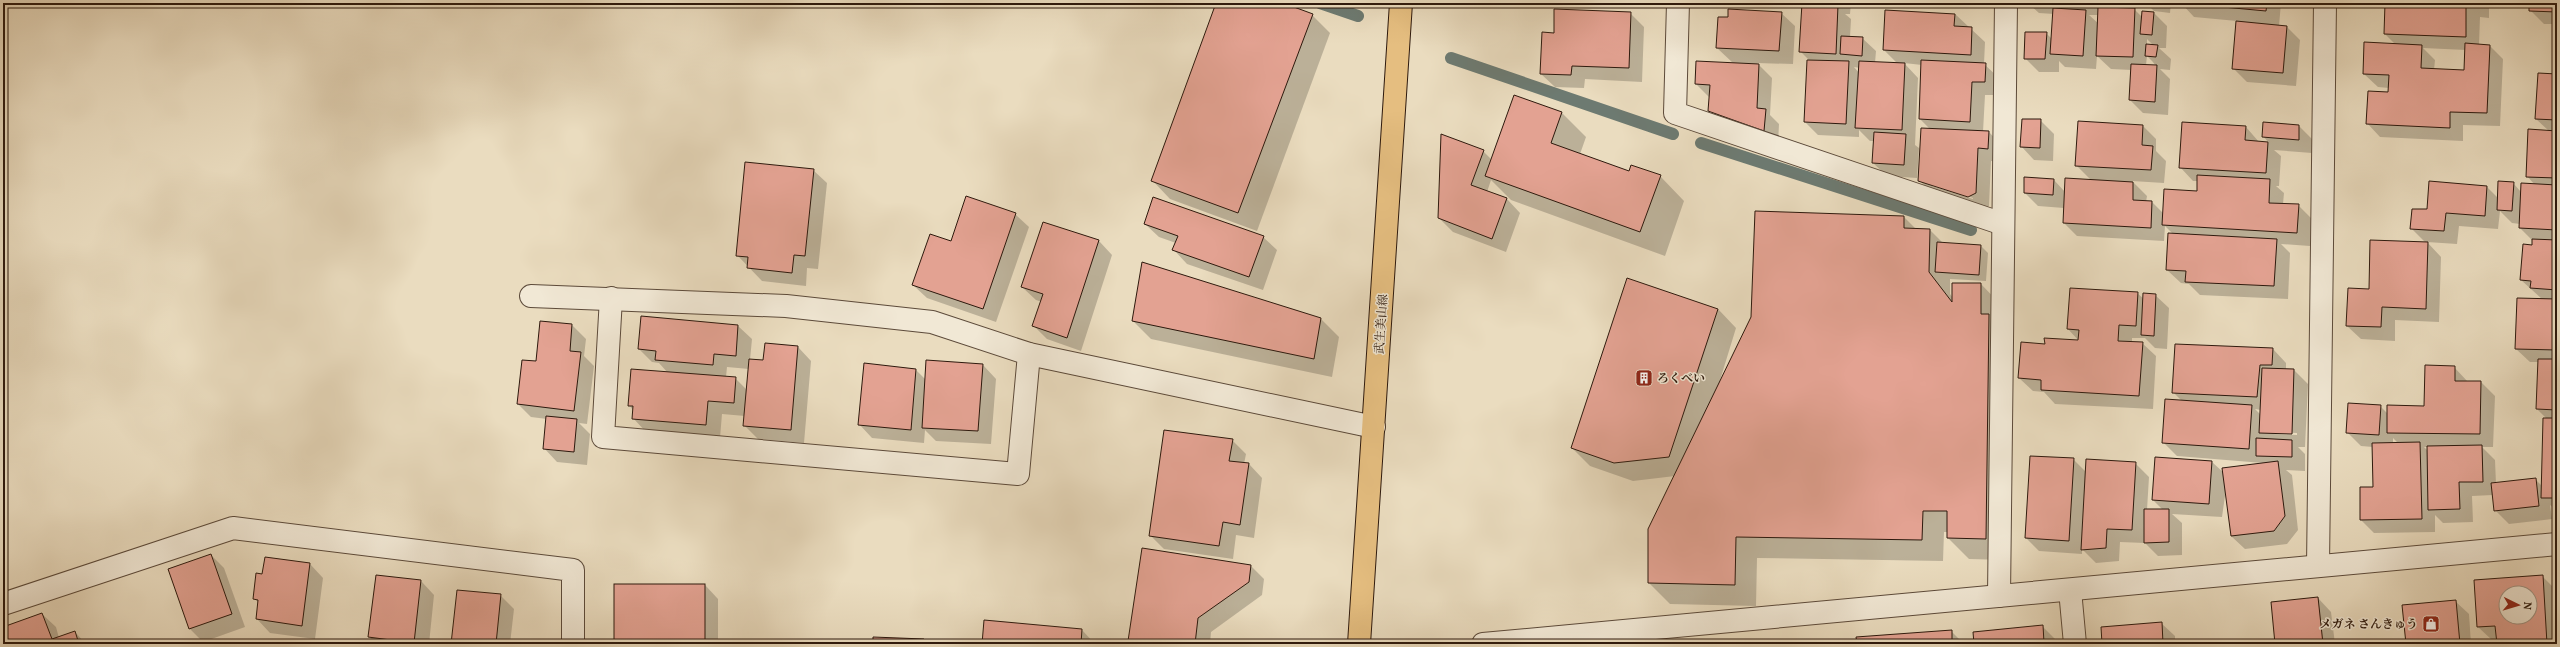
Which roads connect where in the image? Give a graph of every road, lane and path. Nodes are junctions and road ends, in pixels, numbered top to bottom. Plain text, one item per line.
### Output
1 (1401, 3) edge
2 (1678, 3) edge
3 (2006, 3) edge
4 (2325, 3) edge
5 (2003, 224) junction
6 (531, 296) dead end
7 (611, 298) junction
8 (1029, 354) junction
9 (1374, 427) junction
10 (2557, 544) edge
11 (2318, 566) junction
12 (2070, 590) junction
13 (1999, 596) junction
14 (3, 604) edge
15 (573, 644) edge
16 (1359, 644) edge
17 (1483, 644) edge
18 (2075, 644) edge

1 - 9 main road, 武生美山線
2 - 5 street
3 - 5 street
4 - 11 street
5 - 13 street
6 - 7 street
7 - 8 street
7 - 8 street
8 - 9 street
9 - 16 main road, 武生美山線
10 - 11 street
11 - 12 street
12 - 13 street
12 - 18 street
13 - 17 street
14 - 15 street

